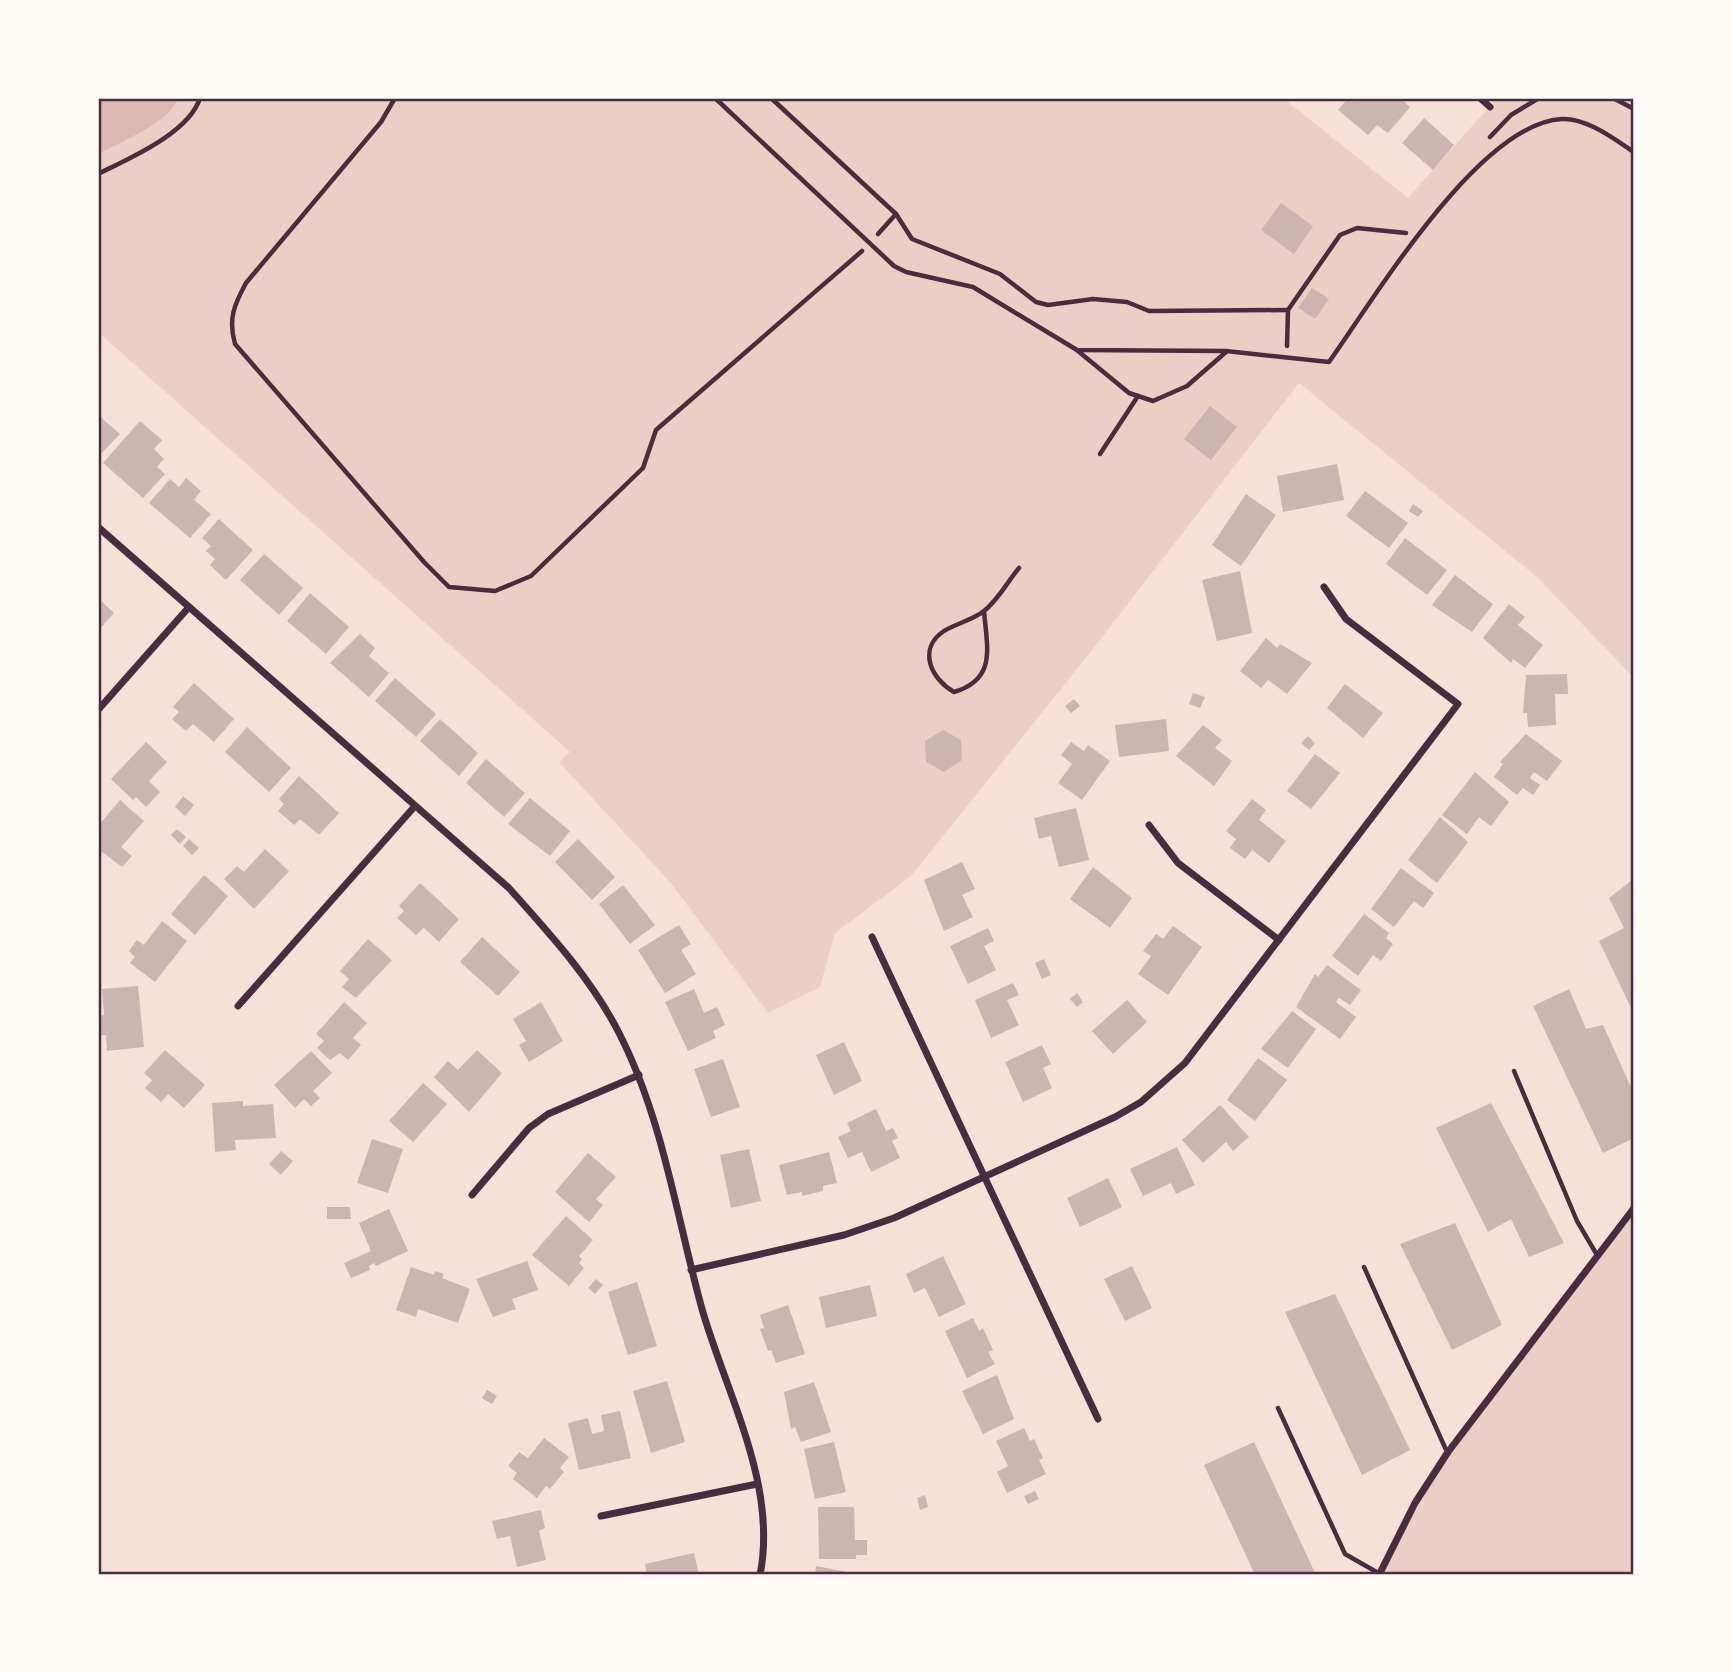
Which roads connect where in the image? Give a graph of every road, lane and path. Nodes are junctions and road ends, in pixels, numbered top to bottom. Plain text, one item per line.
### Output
1 (200, 98) edge
2 (395, 98) edge
3 (715, 98) edge
4 (771, 98) edge
5 (1480, 98) edge
6 (1613, 98) edge
7 (1490, 107) dead end
8 (1634, 109) edge
9 (1634, 152) edge
10 (98, 174) edge
11 (896, 214) junction
12 (1420, 234) junction
13 (870, 244) junction
14 (1288, 310) junction
15 (1077, 351) junction
16 (1226, 351) junction
17 (1286, 359) junction
18 (1138, 396) junction
19 (1100, 454) dead end
20 (98, 527) edge
21 (1019, 568) dead end
22 (1324, 587) dead end
23 (189, 607) junction
24 (984, 611) junction
25 (98, 710) edge
26 (415, 806) junction
27 (1149, 825) dead end
28 (872, 937) dead end
29 (1279, 940) junction
30 (238, 1006) dead end
31 (1514, 1071) dead end
32 (639, 1075) junction
33 (984, 1178) junction
34 (472, 1195) dead end
35 (1634, 1208) edge
36 (1598, 1255) junction
37 (1364, 1267) dead end
38 (691, 1270) junction
39 (1278, 1408) dead end
40 (1098, 1419) dead end
41 (1448, 1452) junction
42 (757, 1484) junction
43 (601, 1516) dead end
44 (1380, 1574) edge
45 (760, 1575) edge

1 - 10 path
2 - 13 path
3 - 13 lane
4 - 11 path
5 - 7 street
6 - 8 path
9 - 12 lane
11 - 13 path
11 - 14 path
12 - 14 path
12 - 17 lane
13 - 15 lane
14 - 17 path
15 - 16 lane
15 - 18 lane
16 - 17 lane
16 - 18 lane
18 - 19 lane
20 - 23 street
21 - 24 lane
22 - 29 street
23 - 25 street
23 - 26 street
24 - 24 lane
26 - 30 street
26 - 32 street
27 - 29 street
28 - 33 street
29 - 33 street
31 - 36 lane
32 - 34 street
32 - 38 street
33 - 38 street
33 - 40 street
35 - 36 street
36 - 41 street
37 - 41 lane
38 - 42 street
39 - 44 lane
41 - 44 street
42 - 43 street
42 - 45 street

